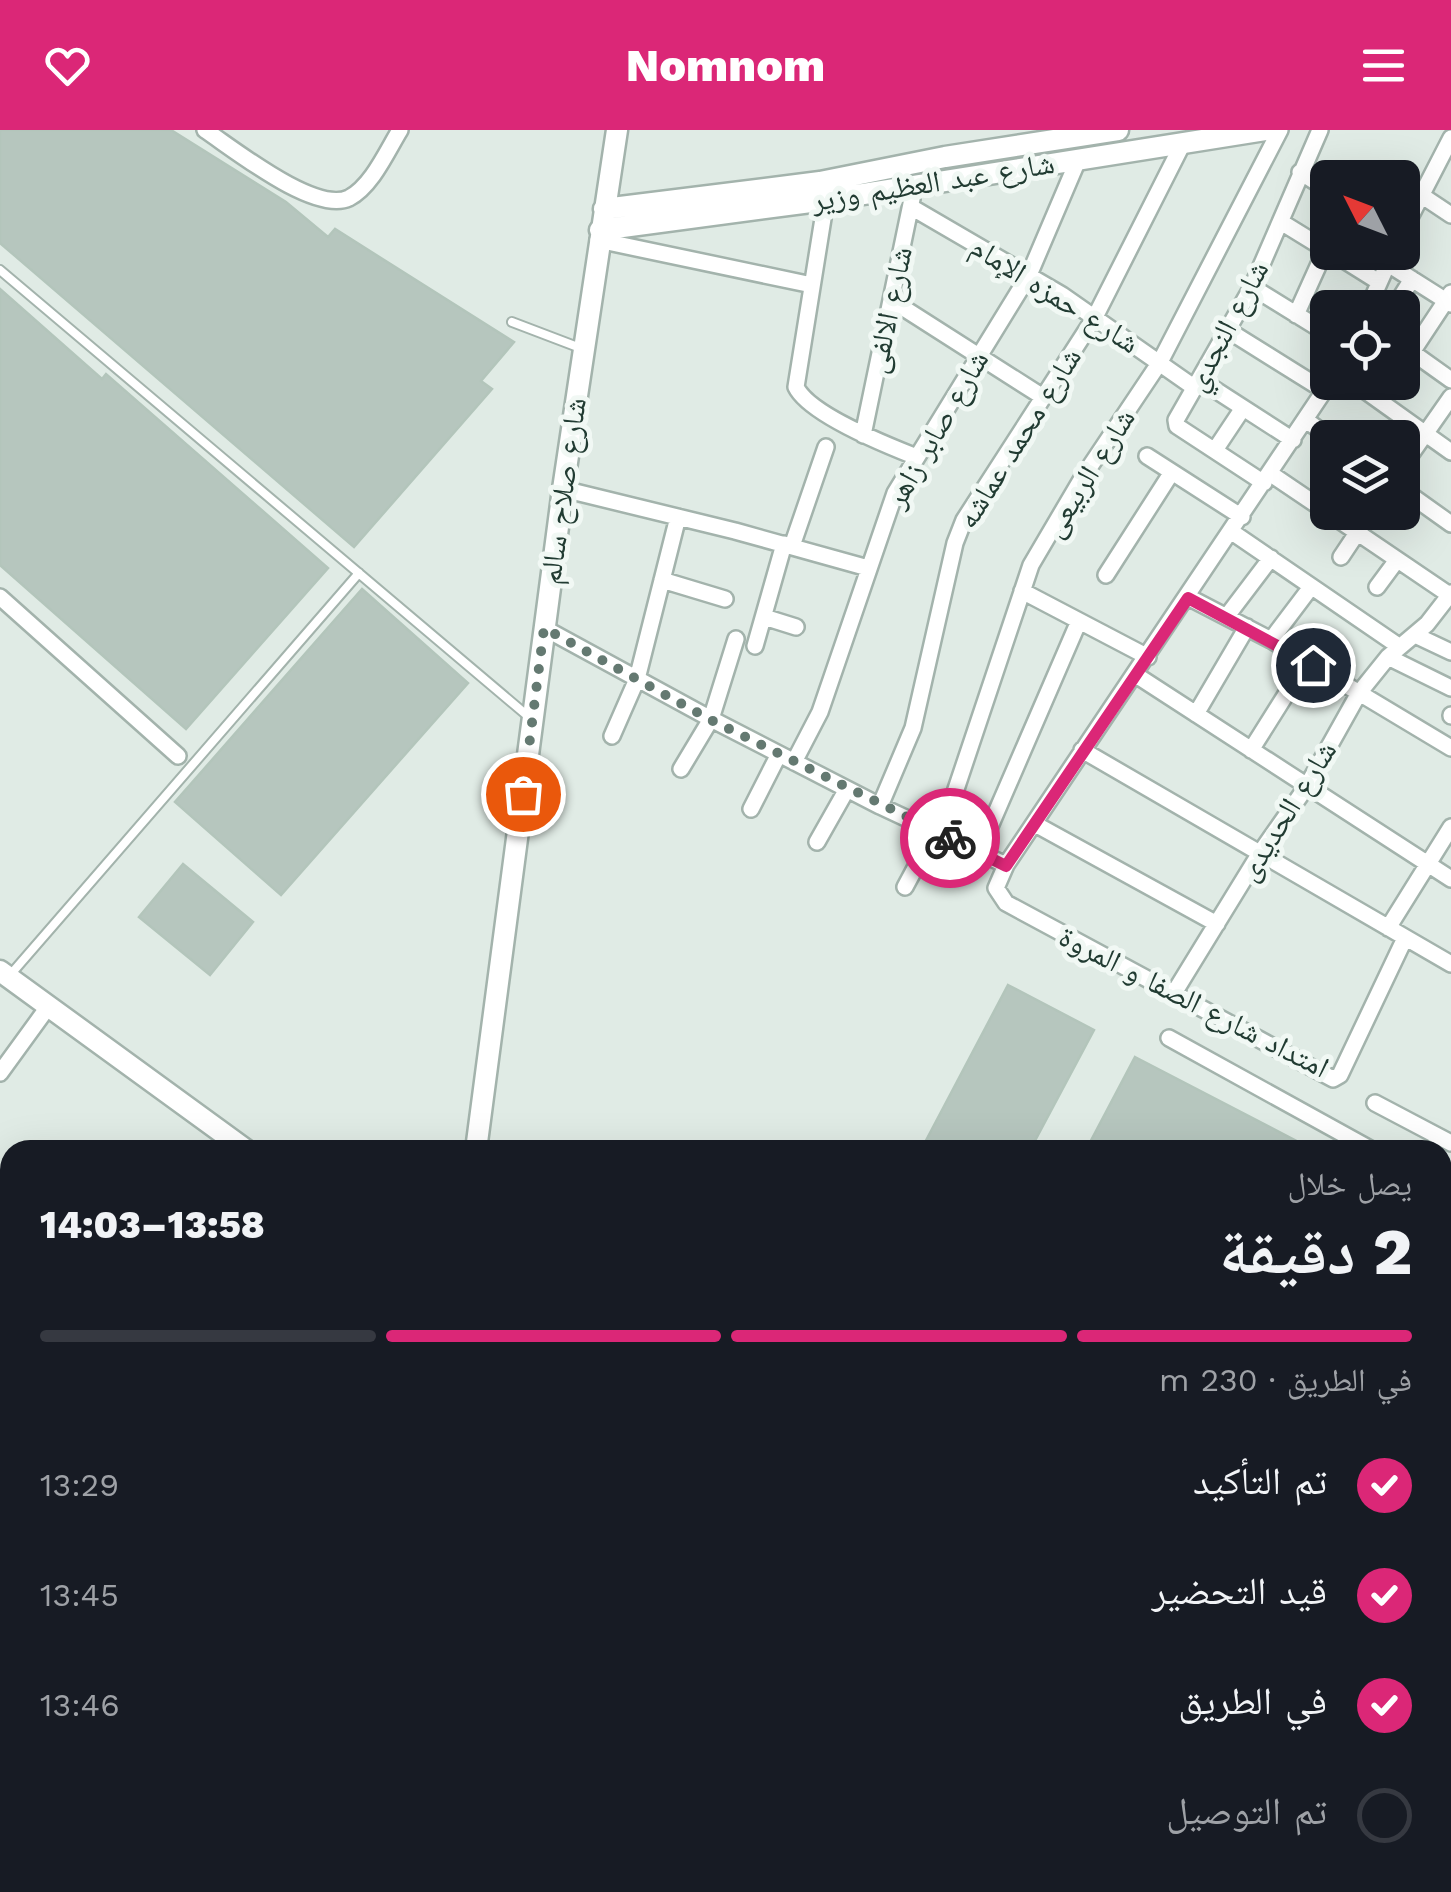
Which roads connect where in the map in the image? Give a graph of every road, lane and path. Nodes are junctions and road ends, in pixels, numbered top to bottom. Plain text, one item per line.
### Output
1 (205, 130) edge
2 (400, 130) edge
3 (1118, 130) edge
4 (1280, 130) edge
5 (1320, 130) edge
6 (1257, 131) edge
7 (615, 132) edge
8 (1451, 138) edge
9 (1184, 143) junction
10 (978, 152) junction
11 (945, 157) junction
12 (1078, 160) junction
13 (1300, 172) junction
14 (980, 176) junction
15 (1310, 178) edge
16 (947, 180) junction
17 (1421, 195) joint
18 (913, 196) junction
19 (826, 200) junction
20 (1451, 215) edge
21 (1280, 222) junction
22 (601, 226) junction
23 (1310, 244) edge
24 (0, 270) edge
25 (1319, 270) edge
26 (1355, 270) edge
27 (1386, 270) edge
28 (1403, 270) edge
29 (1029, 275) junction
30 (1412, 279) junction
31 (1380, 282) junction
32 (812, 285) junction
33 (1252, 288) junction
34 (1376, 290) edge
35 (1405, 290) edge
36 (1449, 299) edge
37 (891, 300) junction
38 (1296, 314) junction
39 (1095, 316) junction
40 (512, 322) dead end
41 (1310, 323) edge
42 (1229, 332) junction
43 (1420, 334) edge
44 (583, 350) junction
45 (979, 356) junction
46 (1420, 358) edge
47 (1160, 362) junction
48 (1310, 377) edge
49 (1451, 380) edge
50 (1198, 384) junction
51 (1044, 397) junction
52 (1451, 397) edge
53 (1318, 400) edge
54 (1378, 400) edge
55 (1243, 408) junction
56 (1306, 420) junction
57 (1310, 423) edge
58 (1425, 434) junction
59 (864, 435) junction
60 (1293, 440) junction
61 (1420, 441) edge
62 (826, 447) dead end
63 (1215, 450) junction
64 (1451, 452) edge
65 (914, 456) junction
66 (1147, 456) dead end
67 (1172, 472) junction
68 (1268, 479) junction
69 (562, 488) junction
70 (1420, 502) edge
71 (678, 517) junction
72 (1237, 524) junction
73 (1451, 524) edge
74 (1359, 530) edge
75 (1357, 533) junction
76 (788, 545) junction
77 (1341, 556) dead end
78 (1271, 558) junction
79 (1397, 560) junction
80 (868, 568) junction
81 (359, 574) junction
82 (1106, 574) dead end
83 (662, 580) junction
84 (1310, 586) junction
85 (1377, 587) dead end
86 (1022, 591) junction
87 (1450, 595) edge
88 (0, 597) edge
89 (1188, 598) junction
90 (725, 599) dead end
91 (1227, 616) junction
92 (764, 617) junction
93 (1079, 621) junction
94 (796, 627) dead end
95 (544, 628) junction
96 (1247, 628) junction
97 (1416, 635) junction
98 (736, 638) dead end
99 (1271, 640) junction
100 (755, 646) dead end
101 (1394, 652) junction
102 (1451, 652) edge
103 (1148, 657) junction
104 (1307, 661) junction
105 (1136, 675) junction
106 (637, 679) junction
107 (1451, 688) edge
108 (1359, 693) junction
109 (1196, 714) junction
110 (532, 720) junction
111 (711, 720) junction
112 (612, 736) dead end
113 (1451, 748) edge
114 (1082, 750) junction
115 (1251, 750) junction
116 (178, 756) dead end
117 (787, 758) junction
118 (681, 769) dead end
119 (1306, 786) junction
120 (846, 789) junction
121 (880, 806) junction
122 (750, 809) dead end
123 (1035, 824) junction
124 (1451, 828) edge
125 (938, 832) junction
126 (817, 842) dead end
127 (979, 852) junction
128 (1260, 853) junction
129 (1428, 864) junction
130 (1006, 866) junction
131 (1451, 879) edge
132 (904, 887) dead end
133 (1217, 924) junction
134 (1388, 928) junction
135 (1405, 938) junction
136 (1451, 964) edge
137 (3, 976) edge
138 (1174, 993) junction
139 (48, 1007) junction
140 (1168, 1038) dead end
141 (0, 1072) edge
142 (1375, 1103) dead end
143 (232, 1140) edge
144 (477, 1140) edge
145 (1354, 1140) edge
146 (1444, 1140) edge

1 - 2 street
3 - 10 street, شارع عبد العظيم وزير
4 - 47 street, شارع الربيعى
5 - 13 street, شارع النجدي
6 - 9 street, شارع عبد العظيم وزير
7 - 22 street, شارع صلاح سالم
8 - 17 street
9 - 12 street, شارع عبد العظيم وزير
9 - 39 street, شارع محمد عماشه
10 - 11 street, شارع عبد العظيم وزير
10 - 14 street
11 - 16 street
11 - 22 street, شارع عبد العظيم وزير
12 - 14 street, شارع عبد العظيم وزير
12 - 29 street, شارع صابر زاهر
13 - 15 street
13 - 21 street, شارع النجدي
14 - 16 street, شارع عبد العظيم وزير
16 - 18 street, شارع عبد العظيم وزير
17 - 20 street
18 - 19 street, شارع عبد العظيم وزير
18 - 29 street, شارع حمزه الإمام
18 - 37 street, شارع الالفى
19 - 22 street, شارع عبد العظيم وزير
19 - 32 street
21 - 23 street
21 - 33 street, شارع النجدي
22 - 32 street
22 - 44 street, شارع صلاح سالم
24 - 81 lane
25 - 38 street
26 - 31 street
27 - 31 street
28 - 30 street
29 - 39 street, شارع حمزه الإمام
29 - 45 street, شارع صابر زاهر
30 - 35 street
30 - 36 street
31 - 34 street
32 - 59 street
33 - 38 street
33 - 42 street, شارع النجدي
36 - 43 street
37 - 45 street
37 - 59 street, شارع الالفى
38 - 41 street
39 - 47 street, شارع حمزه الإمام
39 - 51 street, شارع محمد عماشه
40 - 44 lane
42 - 48 street
42 - 50 street, شارع النجدي
44 - 69 street, شارع صلاح سالم
45 - 51 street
45 - 65 street, شارع صابر زاهر
46 - 49 street
47 - 50 street, شارع حمزه الإمام
47 - 86 street, شارع الربيعى
50 - 55 street, شارع حمزه الإمام
50 - 63 street, شارع النجدي
51 - 121 street, شارع محمد عماشه
52 - 58 street
53 - 56 street
54 - 58 street
55 - 60 street, شارع حمزه الإمام
55 - 63 street
56 - 57 street
56 - 60 street
58 - 61 street
58 - 64 street
59 - 65 street
60 - 68 street
62 - 76 street
63 - 68 street, شارع النجدي
65 - 80 street, شارع صابر زاهر
66 - 67 street
67 - 72 street
67 - 82 street
68 - 72 street
68 - 75 street, شارع النجدي
69 - 71 street
69 - 95 street, شارع صلاح سالم
70 - 73 street
71 - 76 street
71 - 83 street
72 - 78 street
72 - 89 street
74 - 75 street
75 - 77 street
75 - 79 street, شارع النجدي
76 - 80 street
76 - 92 street
78 - 84 street
78 - 91 street
79 - 85 street
79 - 87 street, شارع النجدي
80 - 117 street, شارع صابر زاهر
81 - 110 lane
81 - 137 lane
83 - 90 street
83 - 106 street
84 - 99 street
84 - 101 street
86 - 93 street
86 - 125 street, شارع الربيعى
87 - 97 street, شارع الحديدى
88 - 116 street
89 - 91 street
89 - 103 street
91 - 96 street
92 - 94 street
92 - 100 street
93 - 103 street
93 - 127 street
95 - 106 street
95 - 110 street, شارع صلاح سالم
96 - 99 street
96 - 109 street
97 - 101 street, شارع الحديدى
97 - 102 street
98 - 111 street
99 - 104 street
101 - 107 street
101 - 108 street, شارع الحديدى
103 - 105 street
104 - 108 street
104 - 115 street
105 - 109 street
105 - 114 street
106 - 111 street
106 - 112 street
108 - 113 street
108 - 119 street, شارع الحديدى
109 - 115 street
110 - 144 street, شارع صلاح سالم
111 - 117 street
111 - 118 street
114 - 123 street
114 - 128 street
115 - 119 street
117 - 120 street
117 - 122 street, شارع صابر زاهر
119 - 128 street, شارع الحديدى
119 - 129 street
120 - 121 street
120 - 126 street
121 - 125 street
123 - 130 street
123 - 133 street
124 - 129 street
125 - 127 street
125 - 132 street, شارع الربيعى
127 - 130 street
128 - 133 street, شارع الحديدى
128 - 134 street
129 - 131 street
129 - 134 street
130 - 138 street, امتداد شارع الصفا و المروة
133 - 138 street, شارع الحديدى
134 - 135 street
135 - 136 street
135 - 138 street, امتداد شارع الصفا و المروة
137 - 139 street
139 - 141 street
139 - 143 street
140 - 145 street
142 - 146 street

